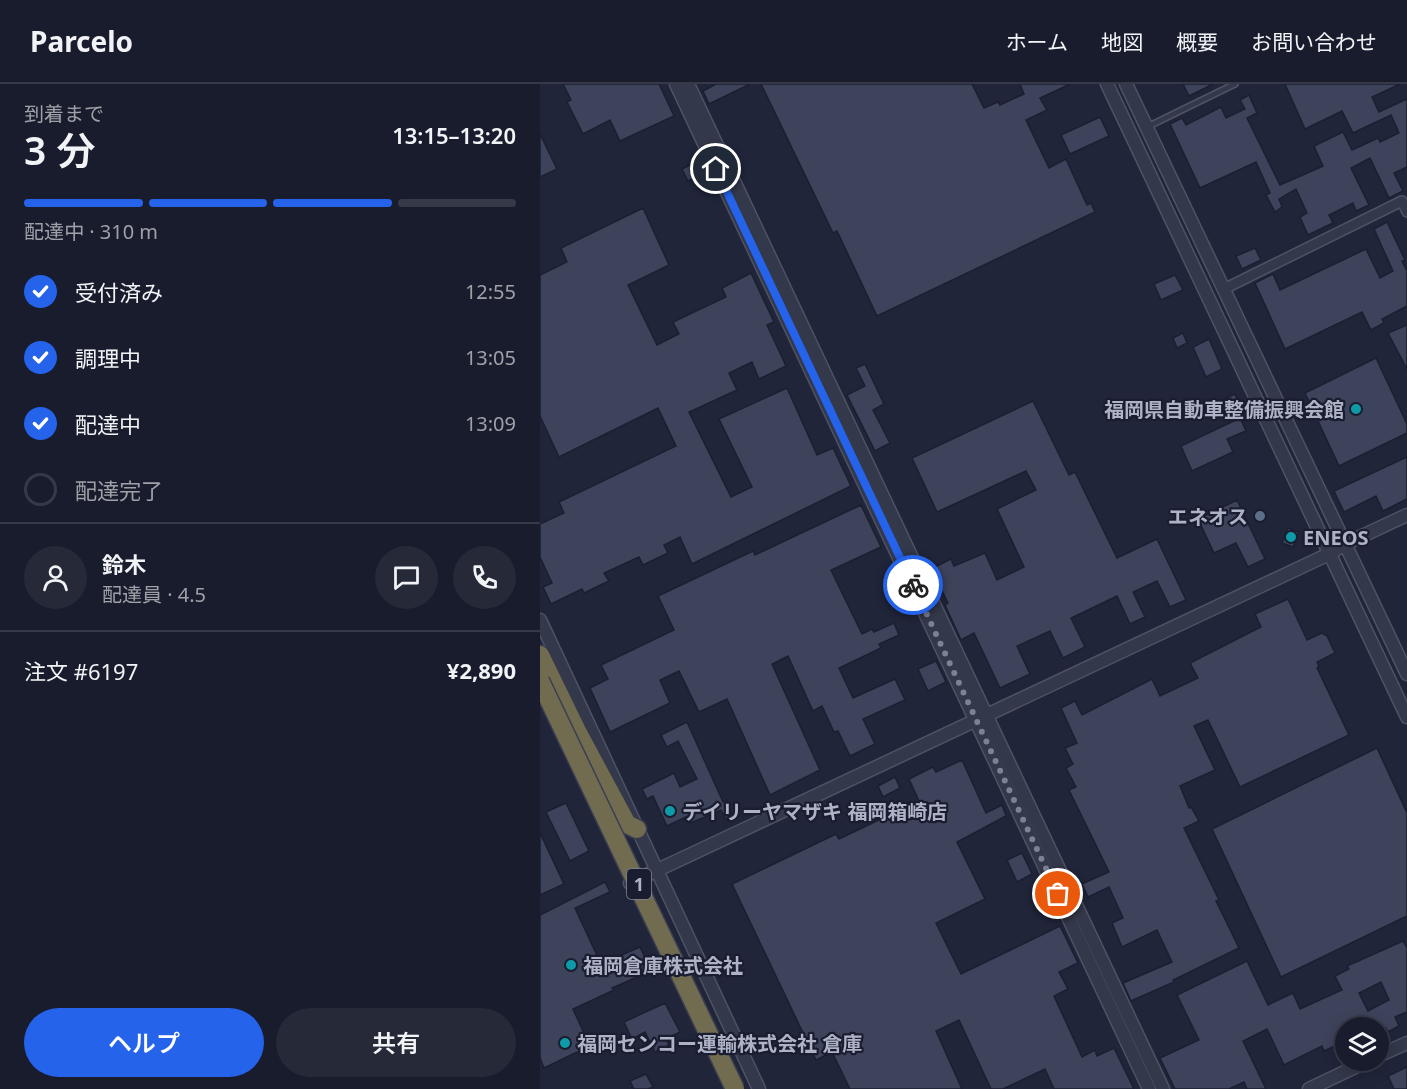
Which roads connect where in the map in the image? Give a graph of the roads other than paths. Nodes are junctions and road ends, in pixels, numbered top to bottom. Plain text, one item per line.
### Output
1 (676, 84) edge
2 (688, 84) edge
3 (1107, 84) edge
4 (1126, 84) edge
5 (1236, 84) edge
6 (1147, 127) junction
7 (1407, 212) edge
8 (1224, 289) junction
9 (1407, 515) edge
10 (1345, 544) junction
11 (1329, 554) junction
12 (540, 620) edge
13 (540, 655) edge
14 (1407, 674) edge
15 (543, 684) edge
16 (1407, 717) edge
17 (982, 718) junction
18 (637, 829) junction
19 (658, 871) junction
20 (629, 883) junction
21 (1407, 1043) edge
22 (1389, 1051) edge
23 (1347, 1071) edge
24 (731, 1089) edge
25 (759, 1089) edge
26 (1149, 1089) edge
27 (1163, 1089) edge
28 (1309, 1089) edge

1 - 17 street
2 - 17 street
3 - 11 street
4 - 6 street
5 - 6 lane
6 - 8 street
7 - 8 street
8 - 10 street
9 - 10 street
10 - 11 street
10 - 14 street
11 - 16 street
11 - 17 street
12 - 18 street
13 - 15 highway
15 - 18 highway
15 - 20 street
15 - 24 highway, 1, bridge
17 - 19 street
17 - 26 street
17 - 27 street
18 - 19 street
19 - 20 street
19 - 25 street
20 - 24 street
21 - 22 street
23 - 28 street

